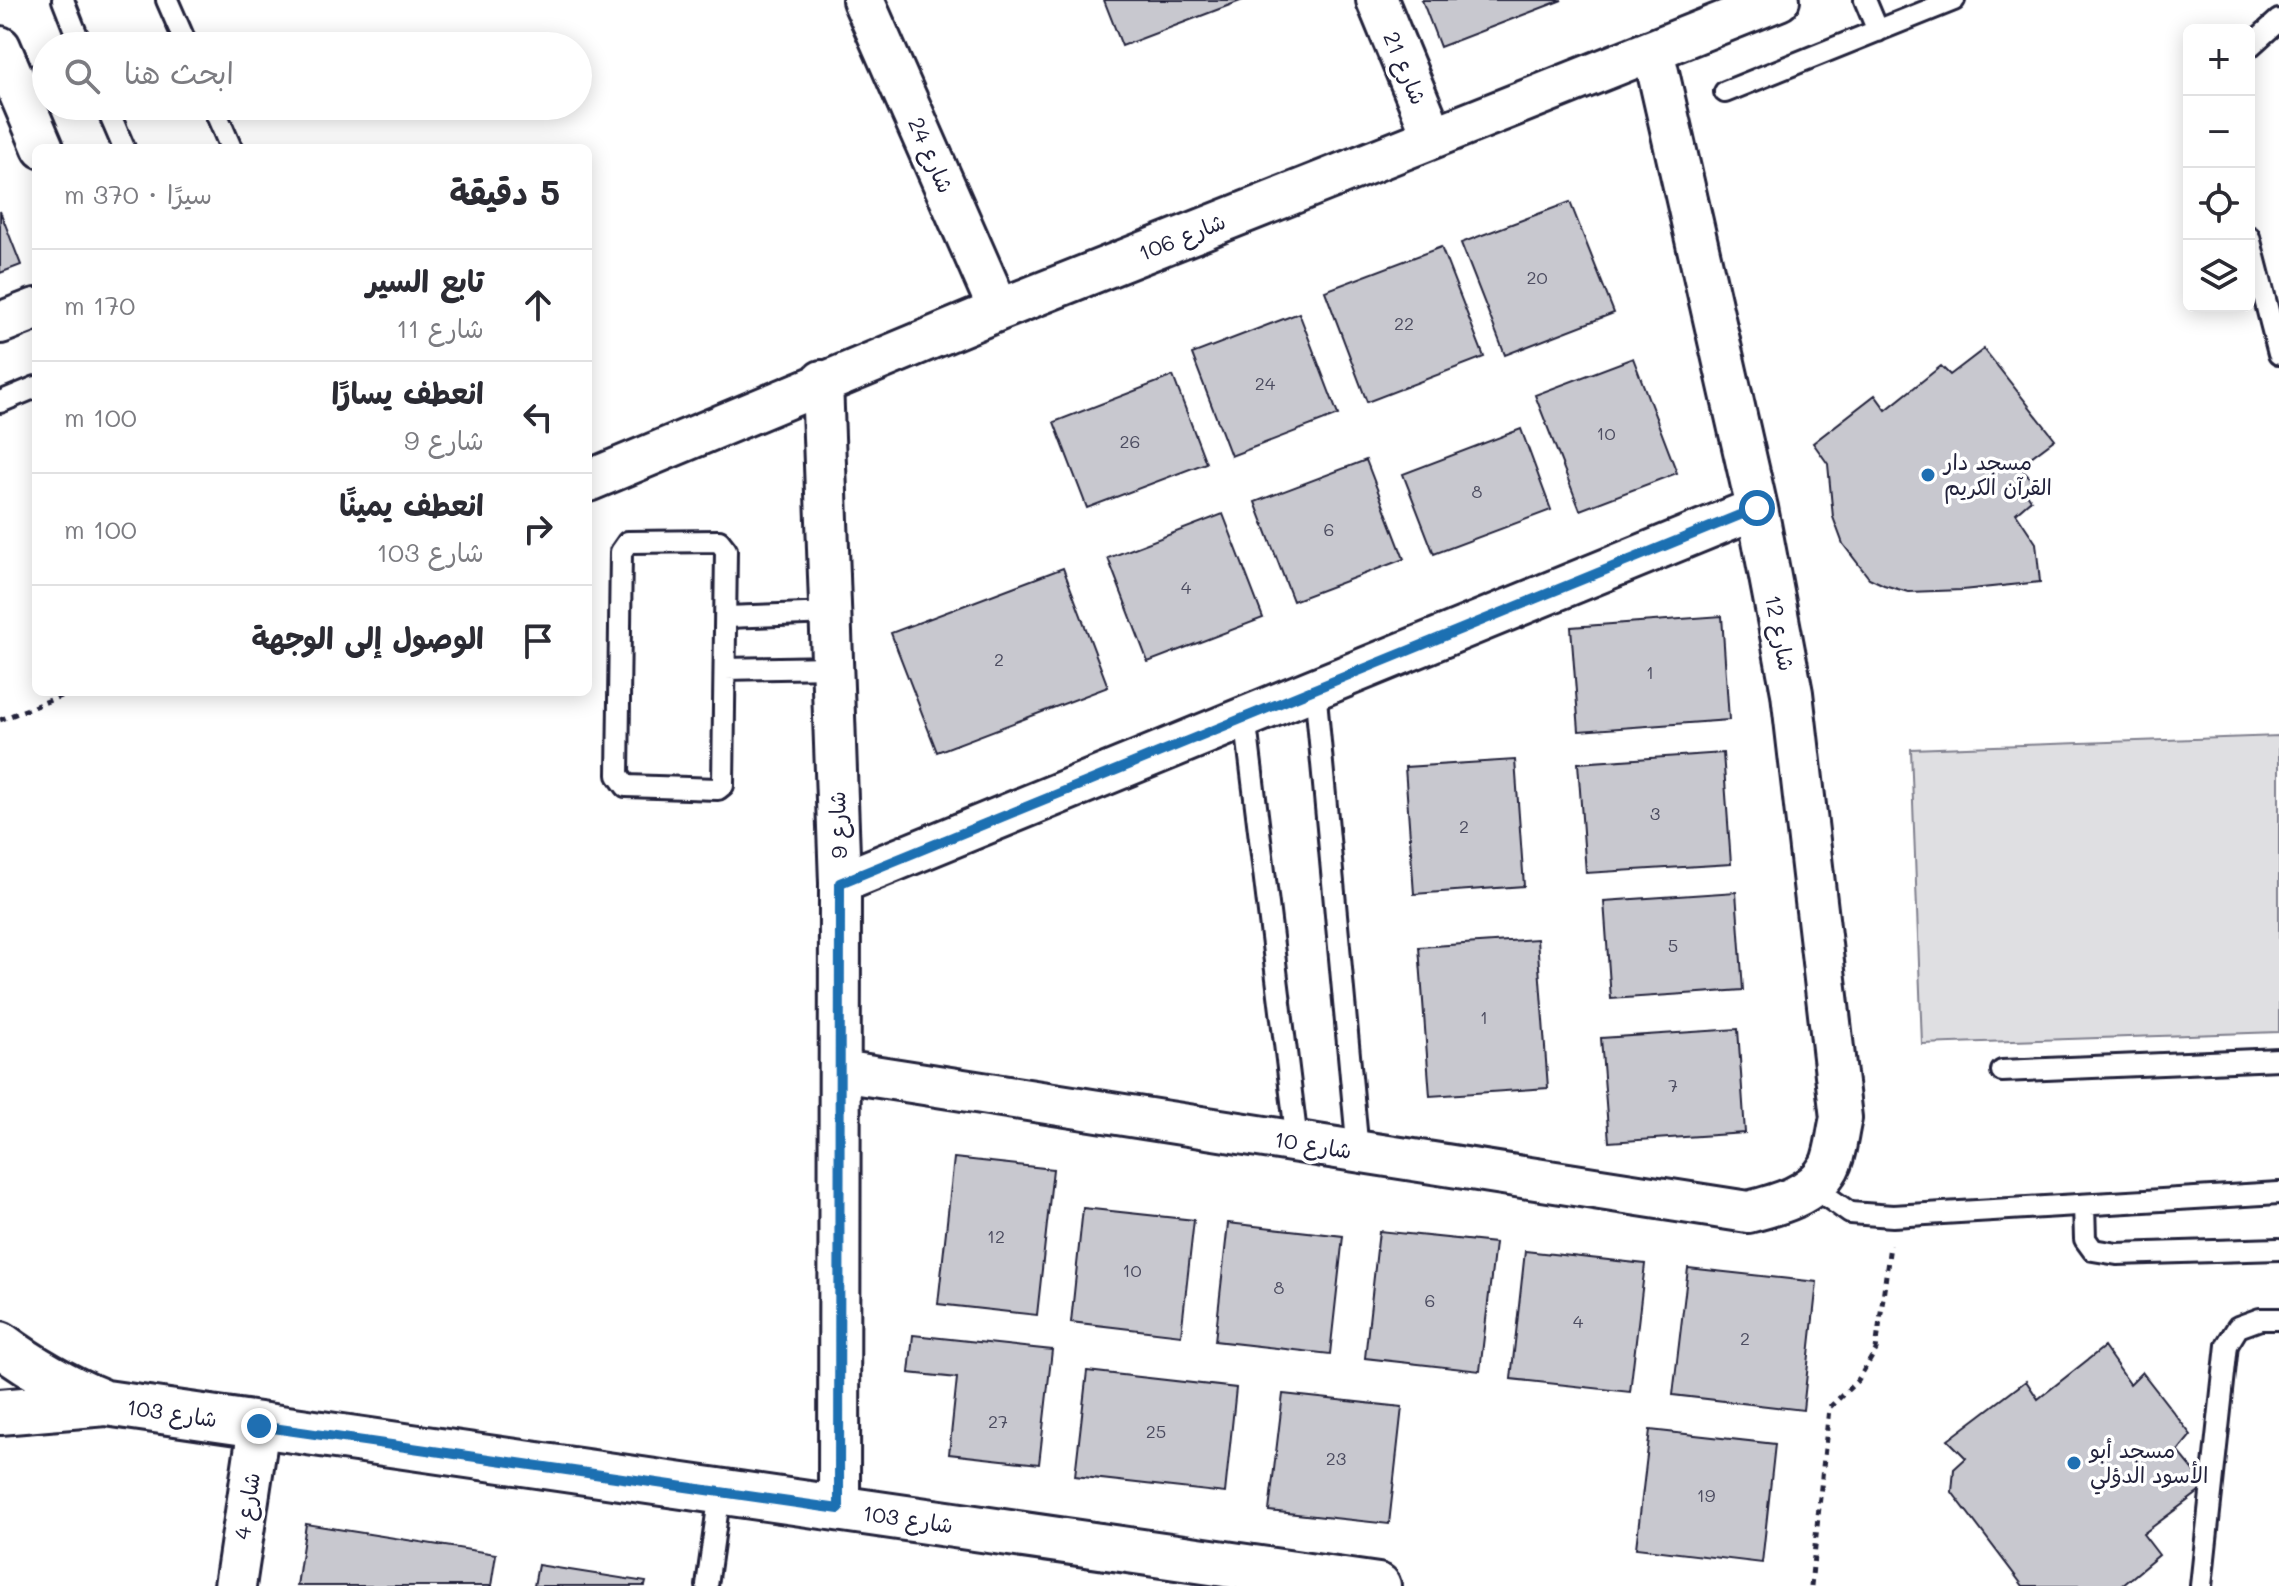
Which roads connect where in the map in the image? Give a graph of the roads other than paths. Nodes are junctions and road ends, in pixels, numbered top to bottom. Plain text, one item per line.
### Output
1 (63, 0) edge
2 (167, 0) edge
3 (863, 0) edge
4 (1377, 0) edge
5 (1779, 0) edge
6 (1865, 0) edge
7 (1954, 0) edge
8 (1907, 9) edge
9 (2279, 20) edge
10 (1878, 31) junction
11 (76, 32) edge
12 (181, 32) edge
13 (2255, 42) edge
14 (0, 47) edge
15 (1653, 50) junction
16 (1725, 92) dead end
17 (32, 107) edge
18 (112, 120) edge
19 (219, 120) edge
20 (1433, 136) junction
21 (122, 144) edge
22 (229, 144) edge
23 (2250, 240) edge
24 (999, 310) junction
25 (32, 311) edge
26 (0, 323) edge
27 (2279, 354) edge
28 (822, 381) junction
29 (32, 389) edge
30 (0, 402) edge
31 (592, 479) edge
32 (1757, 508) junction
33 (831, 613) junction
34 (727, 617) junction
35 (832, 667) junction
36 (725, 669) junction
37 (1315, 688) junction
38 (1245, 716) junction
39 (840, 883) junction
40 (2279, 1059) edge
41 (841, 1071) junction
42 (2002, 1071) dead end
43 (1297, 1142) junction
44 (1358, 1152) junction
45 (2279, 1193) edge
46 (1799, 1194) junction
47 (2084, 1205) junction
48 (2279, 1249) edge
49 (2279, 1319) edge
50 (0, 1344) edge
51 (106, 1403) junction
52 (0, 1412) edge
53 (259, 1426) junction
54 (720, 1492) junction
55 (839, 1509) junction
56 (235, 1586) edge
57 (707, 1586) edge
58 (1378, 1586) edge
59 (2201, 1586) edge

1 - 11 lane
2 - 12 lane
3 - 24 street, شارع 24
4 - 20 street, شارع 21
5 - 15 street, شارع 106
6 - 10 lane
7 - 8 lane
8 - 10 lane
9 - 13 lane
10 - 16 lane
14 - 17 street
15 - 20 street, شارع 106
15 - 32 street, شارع 12
18 - 21 lane
19 - 22 lane
20 - 24 street, شارع 106
23 - 27 lane
24 - 28 street, شارع 106
25 - 26 street
28 - 31 street, شارع 106
28 - 33 street, شارع 9
29 - 30 lane
32 - 37 street
32 - 46 street, شارع 12
33 - 34 lane
33 - 35 street, شارع 9
34 - 36 lane
34 - 36 lane
35 - 36 lane
35 - 39 street, شارع 9
37 - 38 street
37 - 44 lane
38 - 39 street
38 - 43 lane
39 - 41 street, شارع 9
40 - 42 lane
41 - 43 street, شارع 10
41 - 55 street, شارع 9
43 - 44 street, شارع 10
44 - 46 street, شارع 10
45 - 47 lane
46 - 47 lane
47 - 48 lane
49 - 59 lane
50 - 51 street, شارع 103
51 - 52 street, شارع 103
51 - 53 street, شارع 103
53 - 54 street, شارع 103
53 - 56 street, شارع 4
54 - 55 street, شارع 103
54 - 57 lane
55 - 58 street, شارع 103

